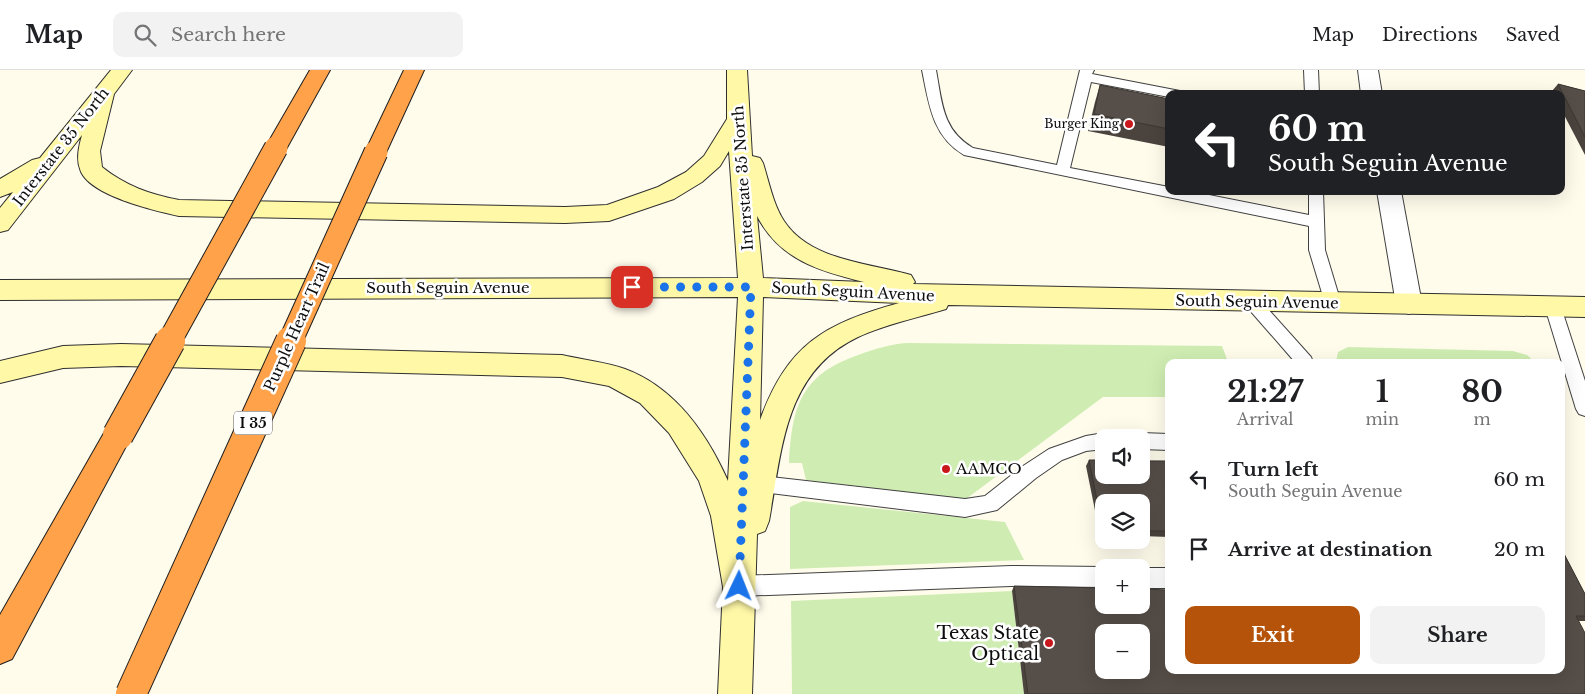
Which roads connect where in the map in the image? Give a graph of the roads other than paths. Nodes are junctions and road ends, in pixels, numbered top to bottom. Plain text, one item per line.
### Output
1 (122, 70) edge
2 (320, 70) edge
3 (414, 70) edge
4 (426, 70) edge
5 (737, 70) edge
6 (929, 70) edge
7 (1311, 70) edge
8 (1364, 70) edge
9 (1085, 78) edge
10 (1312, 90) edge
11 (1371, 90) edge
12 (104, 92) junction
13 (1165, 92) edge
14 (401, 97) junction
15 (1165, 102) edge
16 (738, 119) junction
17 (54, 156) junction
18 (1062, 172) junction
19 (0, 189) edge
20 (1165, 192) edge
21 (1179, 195) edge
22 (1316, 195) edge
23 (1390, 195) edge
24 (1316, 222) junction
25 (0, 224) edge
26 (751, 287) junction
27 (0, 290) edge
28 (958, 296) junction
29 (1254, 303) junction
30 (1333, 304) junction
31 (1408, 304) junction
32 (1553, 307) junction
33 (1585, 307) edge
34 (1302, 359) edge
35 (0, 372) edge
36 (1585, 409) edge
37 (1150, 441) edge
38 (1095, 442) edge
39 (1165, 442) edge
40 (762, 484) junction
41 (1095, 577) edge
42 (1150, 578) edge
43 (1165, 578) edge
44 (739, 586) junction
45 (0, 647) edge
46 (131, 694) edge
47 (735, 694) edge

1 - 12 main road, Interstate 35 North
2 - 45 highway, bridge
3 - 14 highway, Purple Heart Trail / I 35
4 - 14 highway
5 - 16 main road, Interstate 35 North
6 - 18 lane
7 - 10 lane
8 - 11 street
9 - 13 lane
9 - 15 lane
9 - 18 lane
12 - 16 main road
12 - 17 main road, Interstate 35 North
14 - 46 highway, Purple Heart Trail / I 35, bridge
16 - 26 main road, Interstate 35 North
16 - 28 main road
17 - 19 main road
17 - 25 main road, Interstate 35 North
18 - 20 lane
21 - 24 lane
22 - 24 lane
23 - 31 street
24 - 30 lane
26 - 27 main road, South Seguin Avenue
26 - 28 main road, South Seguin Avenue
26 - 44 main road, Interstate 35 North
28 - 29 main road, South Seguin Avenue
28 - 40 main road
29 - 30 main road, South Seguin Avenue
29 - 34 lane
30 - 31 main road, South Seguin Avenue
31 - 32 main road, South Seguin Avenue
32 - 33 main road, South Seguin Avenue
32 - 36 lane
35 - 44 main road
37 - 39 lane
38 - 40 lane
40 - 44 main road
41 - 44 lane
42 - 43 lane
44 - 47 main road

